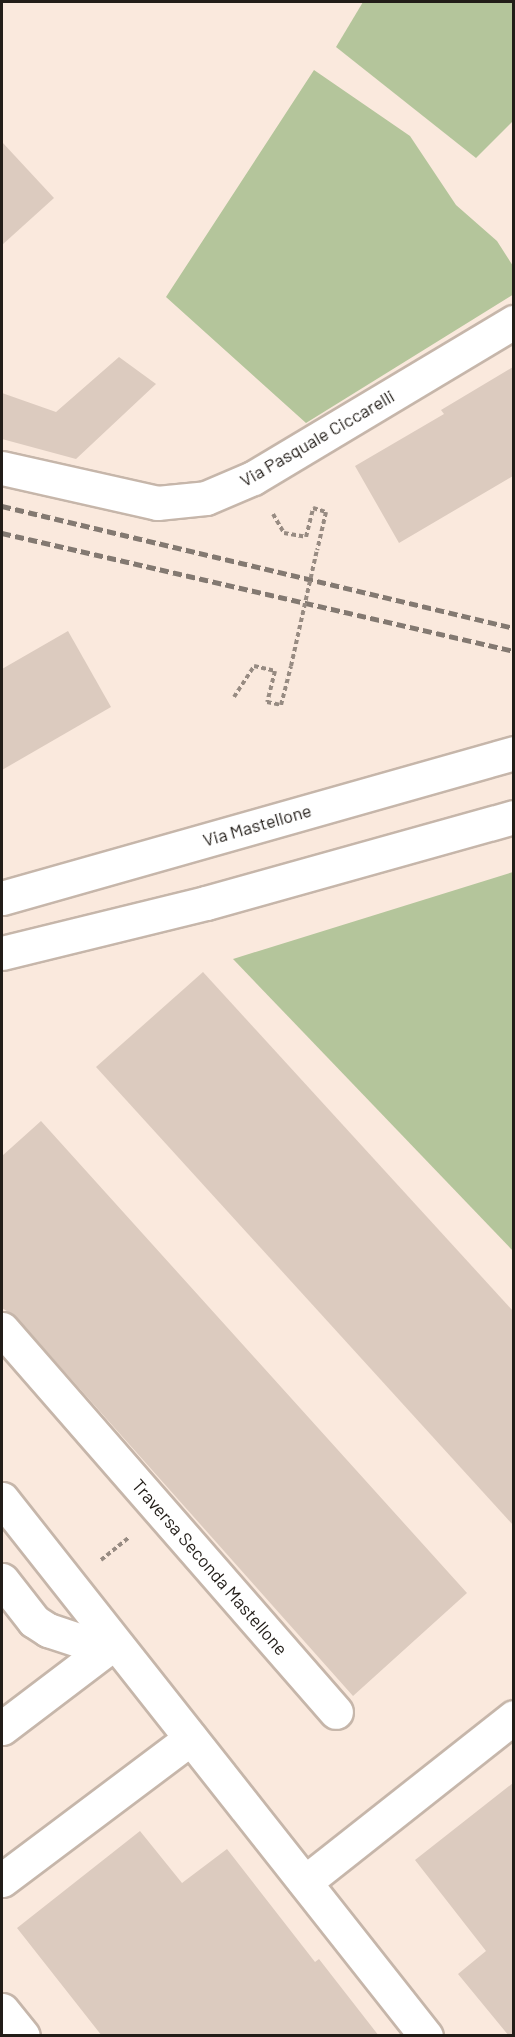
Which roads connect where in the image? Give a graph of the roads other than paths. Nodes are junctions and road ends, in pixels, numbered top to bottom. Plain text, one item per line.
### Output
1 (513, 322) edge
2 (2, 468) edge
3 (513, 753) edge
4 (513, 817) edge
5 (2, 898) edge
6 (2, 953) edge
7 (2, 1329) edge
8 (2, 1499) edge
9 (2, 1580) edge
10 (114, 1643) junction
11 (336, 1712) dead end
12 (513, 1717) edge
13 (2, 1728) edge
14 (190, 1738) junction
15 (2, 1880) edge
16 (305, 1882) junction
17 (2, 2010) edge
18 (23, 2036) edge
19 (426, 2036) edge

1 - 2 street, Via Pasquale Ciccarelli
3 - 5 street, Via Mastellone
4 - 6 street
7 - 11 street, Traversa Seconda Mastellone
8 - 10 street
9 - 10 street
10 - 13 street
10 - 14 street
12 - 16 street
14 - 15 street
14 - 16 street
16 - 19 street
17 - 18 street

